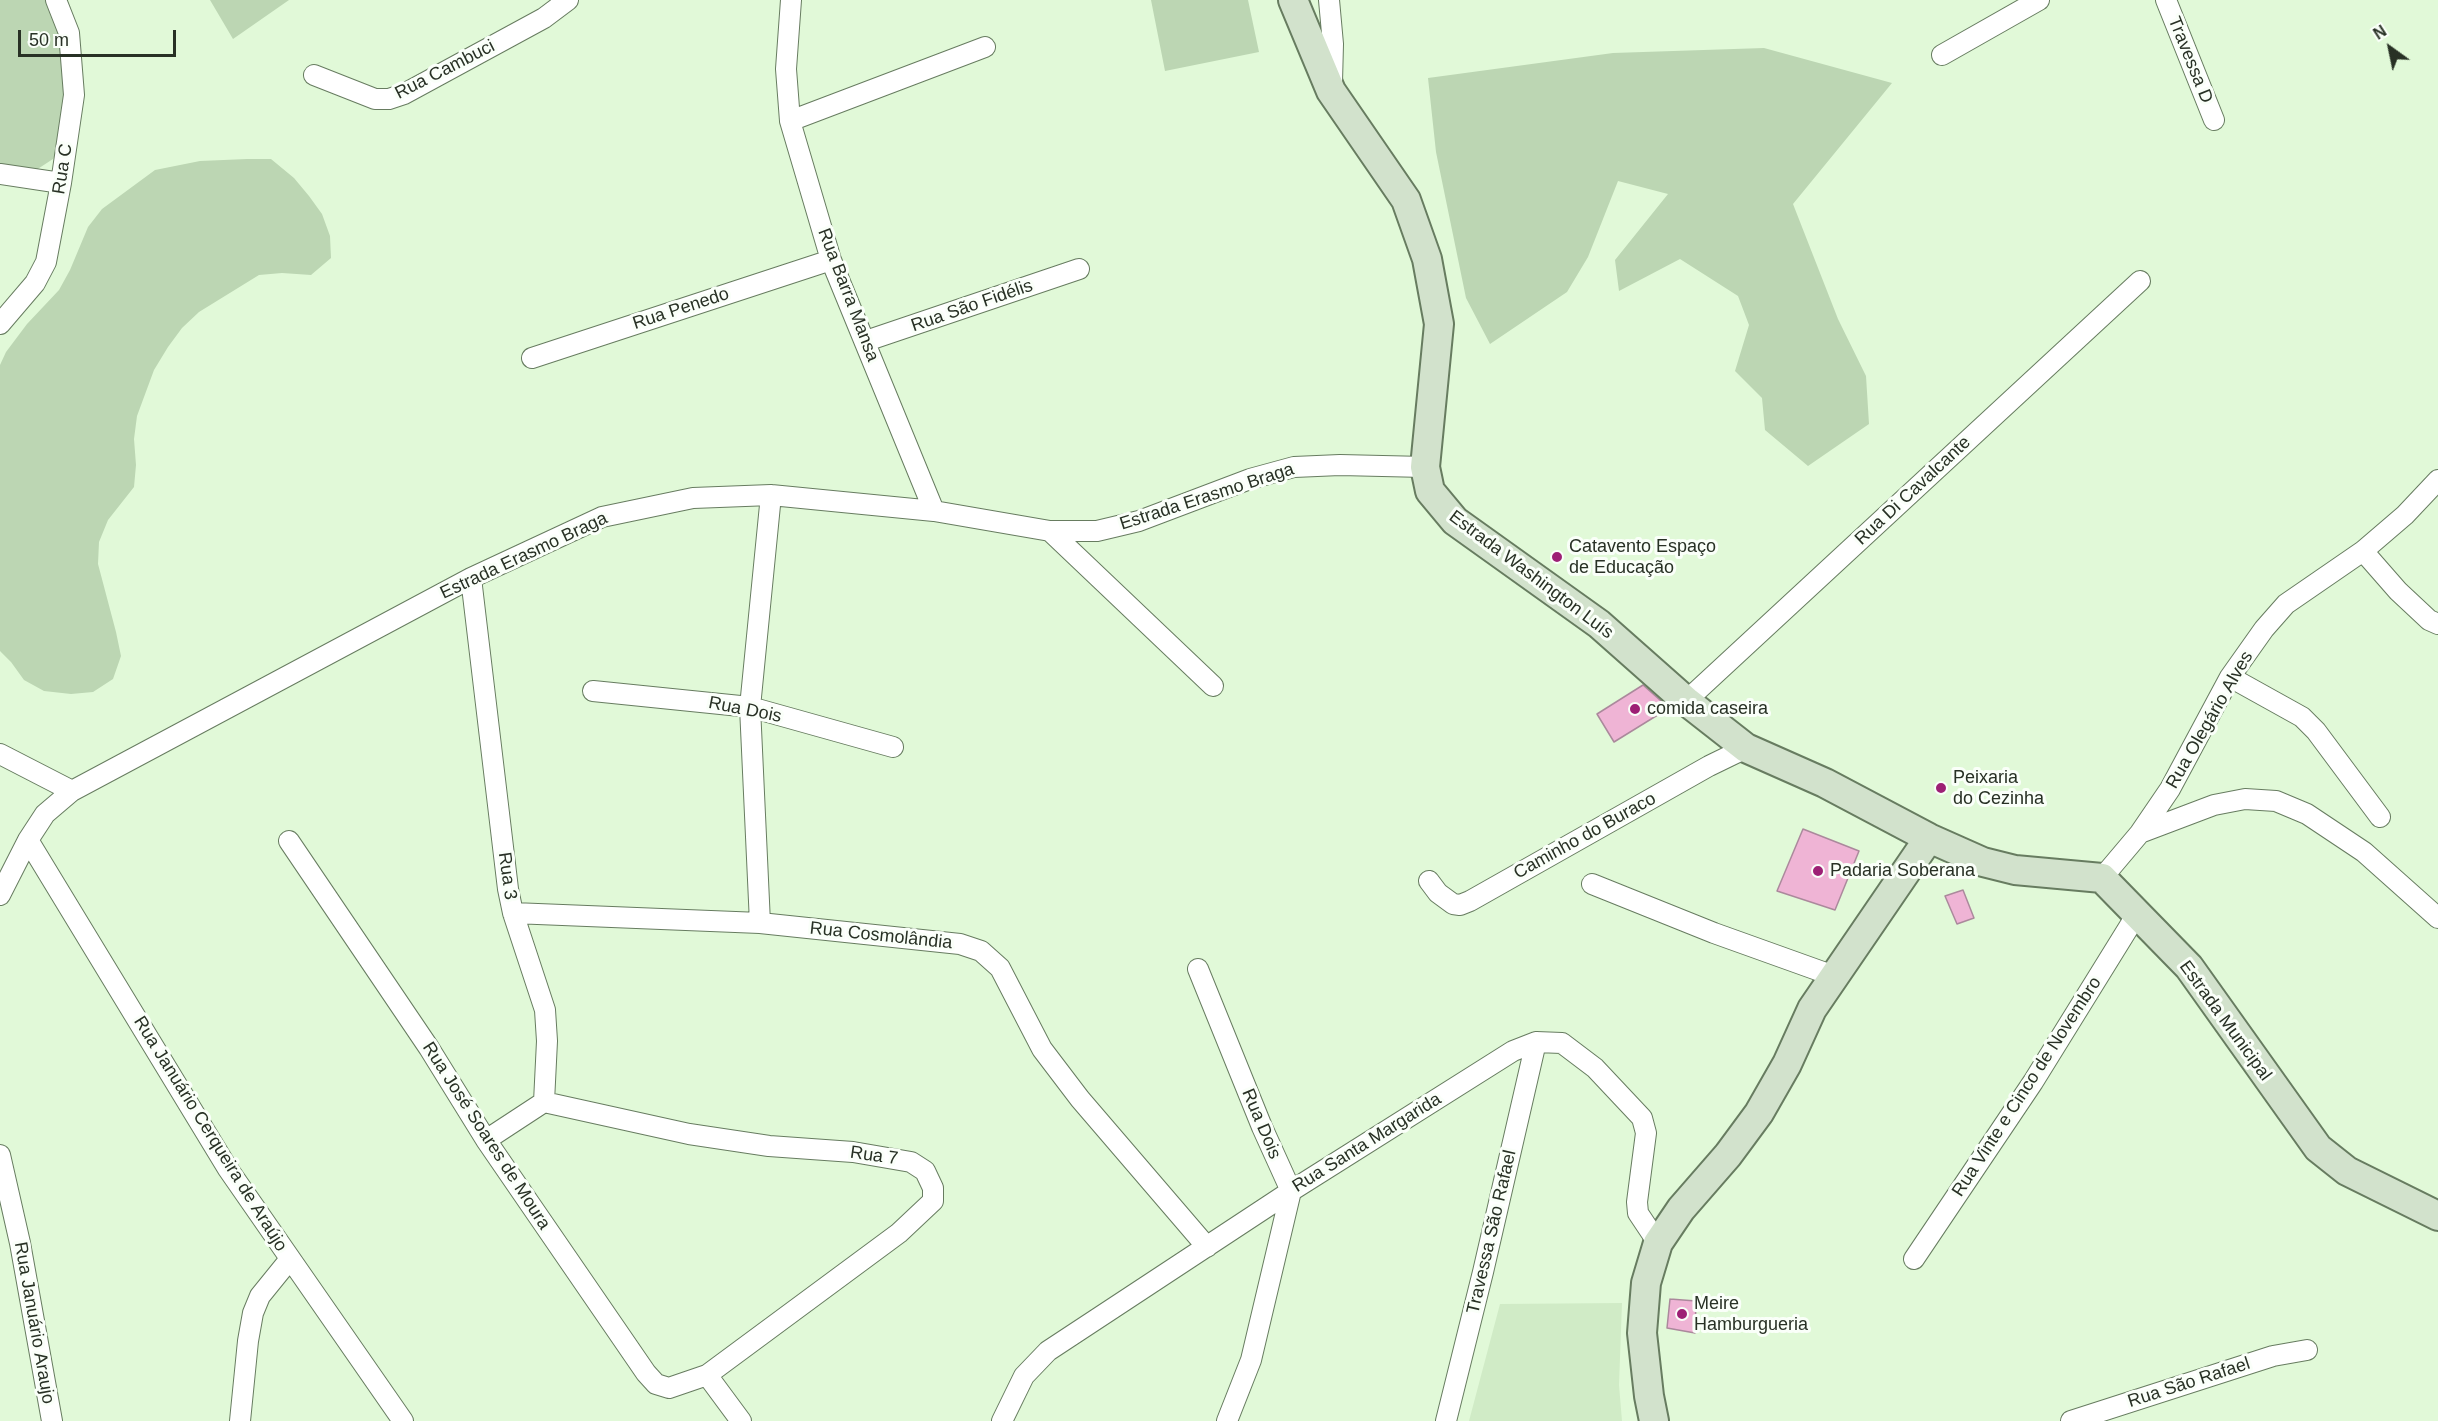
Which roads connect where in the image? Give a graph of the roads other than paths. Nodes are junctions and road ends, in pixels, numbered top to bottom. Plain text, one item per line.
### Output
1 (56, 0) edge
2 (568, 0) edge
3 (790, 0) edge
4 (1293, 0) edge
5 (1329, 0) edge
6 (2039, 0) edge
7 (2166, 0) edge
8 (985, 48) dead end
9 (1942, 55) dead end
10 (314, 75) dead end
11 (1331, 91) junction
12 (2214, 120) dead end
13 (790, 121) junction
14 (0, 174) edge
15 (61, 183) junction
16 (831, 260) junction
17 (1079, 269) dead end
18 (2140, 281) dead end
19 (0, 324) edge
20 (866, 341) junction
21 (531, 358) dead end
22 (1425, 467) junction
23 (2438, 480) edge
24 (771, 495) junction
25 (934, 510) junction
26 (1050, 531) junction
27 (2363, 551) junction
28 (471, 578) junction
29 (2438, 624) edge
30 (2230, 677) junction
31 (1213, 686) dead end
32 (593, 691) dead end
33 (1686, 701) junction
34 (750, 707) junction
35 (893, 747) dead end
36 (1746, 748) junction
37 (0, 754) edge
38 (72, 791) junction
39 (2380, 817) dead end
40 (2140, 833) junction
41 (1929, 838) junction
42 (28, 840) junction
43 (289, 841) dead end
44 (2102, 878) junction
45 (1429, 881) dead end
46 (1592, 884) dead end
47 (0, 895) edge
48 (513, 913) junction
49 (2137, 914) junction
50 (2438, 918) edge
51 (760, 923) junction
52 (1198, 969) dead end
53 (1834, 976) junction
54 (1536, 1042) junction
55 (544, 1102) junction
56 (486, 1140) junction
57 (0, 1155) edge
58 (1291, 1191) junction
59 (2438, 1216) edge
60 (1658, 1243) junction
61 (1207, 1247) junction
62 (290, 1259) junction
63 (1914, 1260) dead end
64 (2307, 1350) dead end
65 (707, 1375) junction
66 (52, 1421) edge
67 (240, 1421) edge
68 (403, 1421) edge
69 (741, 1421) edge
70 (1002, 1421) edge
71 (1227, 1421) edge
72 (1446, 1421) edge
73 (1654, 1421) edge
74 (2071, 1421) edge

1 - 15 street, Rua C
2 - 10 street, Rua Cambuci
3 - 13 street, Rua Barra Mansa
4 - 11 street, Estrada Washington Luís
5 - 11 street
6 - 9 street
7 - 12 street, Travessa D
8 - 13 street
11 - 22 street, Estrada Washington Luís
13 - 16 street, Rua Barra Mansa
14 - 15 street
15 - 19 street, Rua C
16 - 20 street, Rua Barra Mansa
16 - 21 street, Rua Penedo
17 - 20 street, Rua São Fidélis
18 - 33 street, Rua Di Cavalcante
20 - 25 street, Rua Barra Mansa
22 - 26 street, Estrada Erasmo Braga
22 - 33 street, Estrada Washington Luís
23 - 27 street, Rua Olegário Alves
24 - 25 street, Estrada Erasmo Braga
24 - 28 street, Estrada Erasmo Braga
24 - 34 street
25 - 26 street, Estrada Erasmo Braga
26 - 31 street
27 - 29 street
27 - 30 street, Rua Olegário Alves
28 - 38 street, Estrada Erasmo Braga
28 - 48 street, Rua 3
30 - 39 street
30 - 40 street, Rua Olegário Alves
32 - 34 street, Rua Dois
33 - 36 street, Estrada Washington Luís
34 - 35 street, Rua Dois
34 - 51 street
36 - 41 street, Estrada Washington Luís
36 - 45 street, Caminho do Buraco
37 - 38 street
38 - 42 street, Estrada Erasmo Braga
40 - 44 street, Rua Olegário Alves
40 - 50 street
41 - 44 street
41 - 53 street
42 - 47 street, Estrada Erasmo Braga
42 - 62 street, Rua Januário Cerqueira de Araújo
43 - 56 street, Rua José Soares de Moura
44 - 49 street, Estrada Municipal
46 - 53 street
48 - 51 street, Rua Cosmolândia
48 - 55 street, Rua 3
49 - 59 street, Estrada Municipal
49 - 63 street, Rua Vinte e Cinco de Novembro
51 - 61 street, Rua Cosmolândia
52 - 58 street, Rua Dois
53 - 60 street
54 - 58 street, Rua Santa Margarida
54 - 60 street
54 - 72 street, Travessa São Rafael
55 - 56 street
55 - 65 street, Rua 7
56 - 65 street, Rua José Soares de Moura
57 - 66 street, Rua Januário Araujo
58 - 61 street, Rua Santa Margarida
58 - 71 street
60 - 73 street
61 - 70 street, Rua Santa Margarida
62 - 67 street
62 - 68 street, Rua Januário Cerqueira de Araújo
64 - 74 street, Rua São Rafael
65 - 69 street

